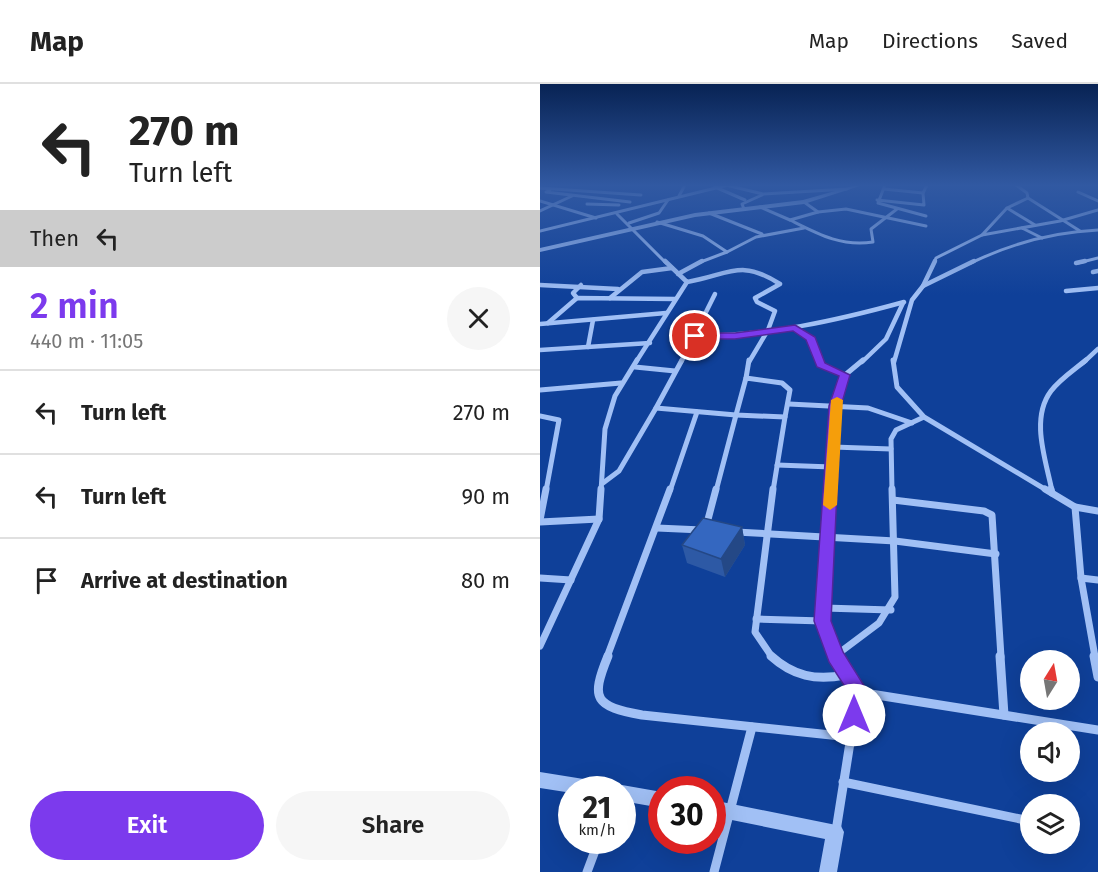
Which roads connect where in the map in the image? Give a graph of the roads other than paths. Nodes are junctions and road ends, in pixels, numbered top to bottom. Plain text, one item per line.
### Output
1 (580, 222) edge
2 (626, 222) edge
3 (638, 222) edge
4 (657, 222) joint
5 (731, 222) edge
6 (793, 222) edge
7 (881, 222) edge
8 (905, 222) edge
9 (994, 222) edge
10 (1030, 222) edge
11 (1051, 222) edge
12 (1063, 222) edge
13 (630, 225) junction
14 (1036, 225) junction
15 (926, 226) dead end
16 (1021, 227) junction
17 (804, 228) junction
18 (1098, 230) edge
19 (540, 231) edge
20 (1080, 231) junction
21 (765, 235) junction
22 (982, 235) junction
23 (1042, 238) junction
24 (540, 250) edge
25 (727, 252) junction
26 (1098, 258) edge
27 (1076, 263) dead end
28 (672, 268) junction
29 (929, 268) junction
30 (678, 274) junction
31 (948, 274) junction
32 (687, 282) junction
33 (540, 285) edge
34 (581, 285) junction
35 (923, 286) junction
36 (1098, 288) edge
37 (618, 290) junction
38 (1066, 291) dead end
39 (715, 294) dead end
40 (577, 298) junction
41 (610, 298) junction
42 (675, 299) junction
43 (912, 300) junction
44 (903, 303) junction
45 (666, 313) junction
46 (593, 320) junction
47 (540, 324) edge
48 (548, 324) junction
49 (795, 328) junction
50 (769, 331) junction
51 (695, 336) junction
52 (650, 343) junction
53 (588, 347) junction
54 (540, 350) edge
55 (1098, 350) edge
56 (635, 367) junction
57 (675, 371) junction
58 (845, 375) junction
59 (746, 378) junction
60 (621, 383) junction
61 (540, 390) edge
62 (789, 404) junction
63 (835, 406) junction
64 (656, 408) junction
65 (697, 412) junction
66 (734, 415) junction
67 (540, 416) edge
68 (785, 417) junction
69 (924, 417) junction
70 (912, 423) junction
71 (833, 447) junction
72 (891, 449) junction
73 (777, 465) junction
74 (832, 467) junction
75 (603, 483) junction
76 (1052, 493) junction
77 (543, 494) edge
78 (893, 500) junction
79 (1075, 507) junction
80 (1098, 511) edge
81 (599, 519) junction
82 (540, 521) edge
83 (657, 528) junction
84 (705, 531) junction
85 (715, 531) edge
86 (725, 532) edge
87 (766, 534) junction
88 (828, 538) junction
89 (895, 541) junction
90 (996, 554) junction
91 (540, 578) edge
92 (1081, 578) junction
93 (571, 580) junction
94 (1098, 580) edge
95 (824, 608) junction
96 (891, 610) junction
97 (756, 620) junction
98 (823, 621) junction
99 (1094, 625) edge
100 (540, 646) edge
101 (836, 656) junction
102 (846, 675) junction
103 (1098, 675) edge
104 (858, 692) junction
105 (1004, 715) junction
106 (752, 727) junction
107 (1098, 730) edge
108 (850, 737) junction
109 (540, 780) edge
110 (843, 782) junction
111 (558, 783) edge
112 (726, 811) edge
113 (730, 812) junction
114 (1020, 819) edge
115 (835, 832) junction
116 (593, 854) edge
117 (586, 872) edge
118 (714, 872) edge
119 (828, 872) edge

1 - 19 street
2 - 13 street
3 - 13 street
4 - 13 street
4 - 25 street
5 - 21 street
6 - 17 street
7 - 17 street
8 - 15 street
9 - 22 street
10 - 14 street
11 - 14 street
12 - 20 street
13 - 24 street
13 - 28 street
14 - 16 street
16 - 22 street
16 - 23 street
17 - 21 street
18 - 20 street
20 - 23 street
21 - 25 street
22 - 29 street
23 - 31 street
25 - 30 street
26 - 27 street
28 - 30 street
28 - 37 street
29 - 31 street
29 - 35 street
30 - 32 street
31 - 35 street
32 - 42 street
32 - 50 street
33 - 34 street
34 - 37 street
34 - 40 street
35 - 43 street
36 - 38 street
37 - 41 street
39 - 51 street
40 - 41 street
40 - 48 street
41 - 42 street
42 - 45 street
43 - 44 street
43 - 69 street
44 - 49 street
44 - 58 street
45 - 46 street
45 - 52 street
46 - 48 street
46 - 53 street
47 - 48 street
49 - 50 street
49 - 58 street
50 - 51 street
50 - 59 street
51 - 57 street
52 - 53 street
52 - 56 street
53 - 54 street
55 - 76 street
56 - 57 street
56 - 60 street
57 - 64 street
58 - 63 street
59 - 62 street
59 - 66 street
60 - 61 street
60 - 75 street
62 - 63 street
62 - 68 street
63 - 70 street
63 - 71 street
64 - 65 street
64 - 75 street
65 - 66 street
65 - 83 street
66 - 68 street
66 - 84 street
67 - 77 street
68 - 73 street
69 - 70 street
69 - 76 street
70 - 72 street
71 - 72 street
71 - 74 street
72 - 78 street
73 - 74 street
73 - 87 street
74 - 88 street
75 - 81 street
76 - 79 street
77 - 82 street
78 - 89 street
78 - 90 street
79 - 80 street
79 - 92 street
81 - 82 street
81 - 93 street
83 - 84 street
83 - 106 street
84 - 85 street
86 - 87 street
87 - 88 street
87 - 97 street
88 - 89 street
88 - 95 street
89 - 90 street
89 - 96 street
90 - 105 street
91 - 93 street
92 - 94 street
92 - 99 street
93 - 100 street
95 - 96 street
95 - 98 street
96 - 101 street
97 - 98 street
97 - 102 street
98 - 101 street
99 - 103 street
101 - 102 street
102 - 104 street
104 - 105 street
104 - 108 street
105 - 107 street
106 - 108 street
106 - 113 street
108 - 110 street
109 - 111 street
110 - 114 street
110 - 115 street
112 - 113 street
113 - 115 street
113 - 118 street
115 - 119 street
116 - 117 street

